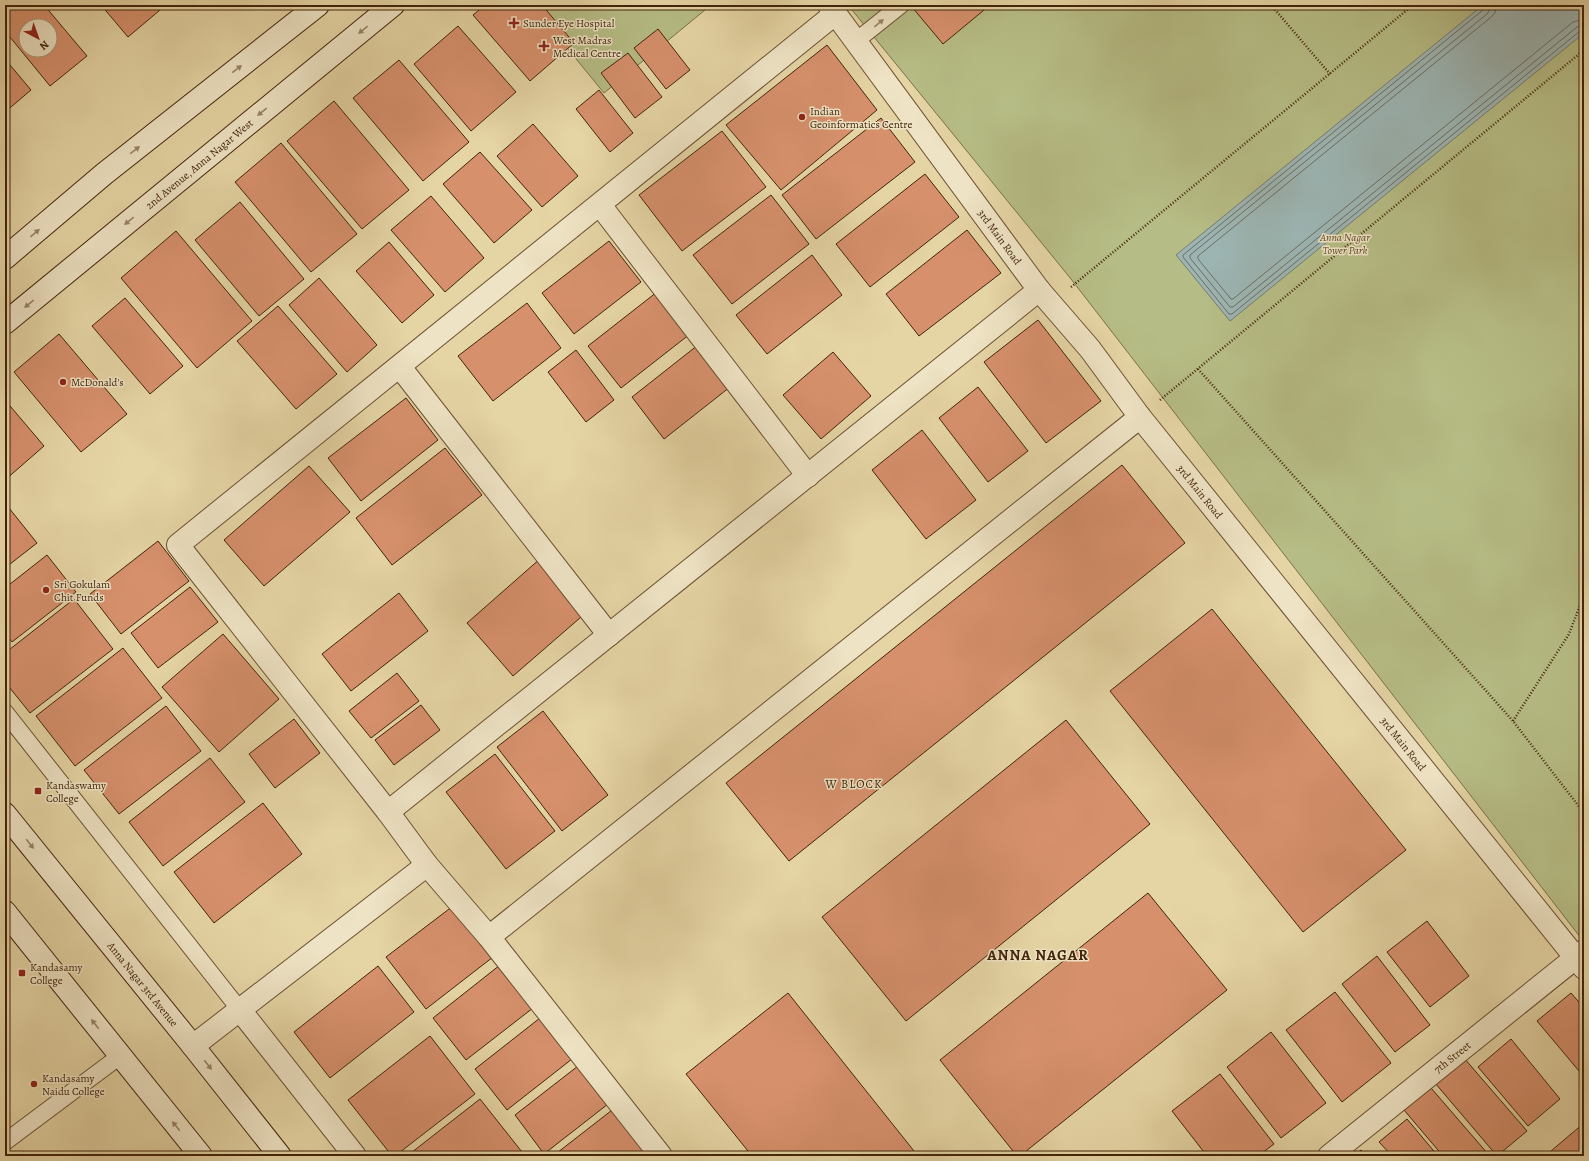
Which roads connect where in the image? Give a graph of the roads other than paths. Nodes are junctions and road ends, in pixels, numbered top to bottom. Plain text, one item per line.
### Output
1 (318, 5) edge
2 (393, 5) edge
3 (901, 5) edge
4 (833, 9) edge
5 (856, 41) junction
6 (600, 205) junction
7 (5, 258) edge
8 (1045, 297) junction
9 (5, 323) edge
10 (400, 367) junction
11 (1140, 417) junction
12 (808, 476) junction
13 (610, 635) junction
14 (5, 712) edge
15 (388, 812) junction
16 (5, 814) edge
17 (428, 865) junction
18 (5, 912) edge
19 (489, 937) junction
20 (1581, 959) edge
21 (240, 1010) junction
22 (193, 1046) junction
23 (120, 1056) junction
24 (5, 1142) edge
25 (200, 1156) edge
26 (280, 1156) edge
27 (355, 1156) edge
28 (660, 1156) edge
29 (1329, 1156) edge

7 -> 1 street
2 -> 9 street, 2nd Avenue, Anna Nagar West
5 -> 3 lane
4 - 5 street, 3rd Main Road
4 - 6 street
5 - 8 street, 3rd Main Road
6 - 10 street
6 - 12 street
8 - 11 street, 3rd Main Road
8 - 12 street
10 - 13 street
10 - 15 street
11 - 19 street
11 - 20 street, 3rd Main Road
12 - 13 street
13 - 15 street
14 - 21 lane
15 - 17 street
16 -> 22 street, Anna Nagar 3rd Avenue
17 - 19 street
17 - 21 street
23 -> 18 street
19 - 28 street
20 - 29 street, 7th Street
21 - 22 street
21 - 27 street
22 -> 26 street, Anna Nagar 3rd Avenue
23 - 24 lane
25 -> 23 street

